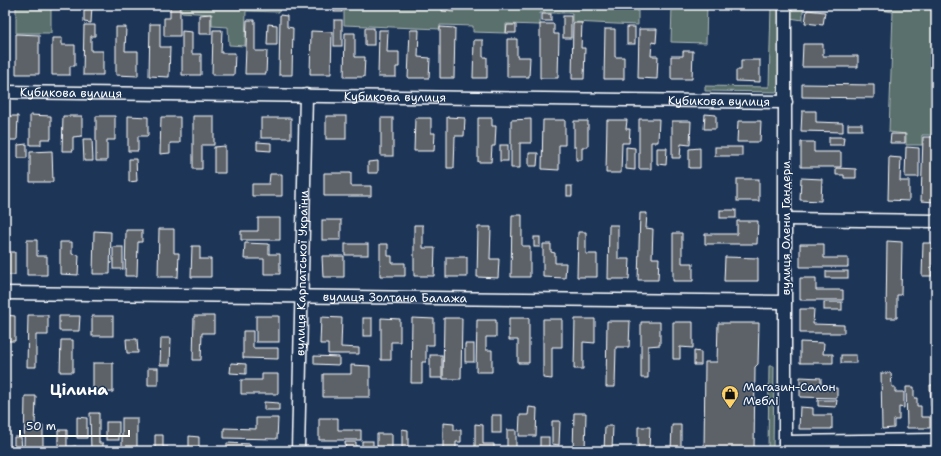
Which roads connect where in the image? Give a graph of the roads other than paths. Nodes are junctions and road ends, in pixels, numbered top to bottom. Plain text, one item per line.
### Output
1 (785, 5) edge
2 (5, 92) edge
3 (306, 95) junction
4 (786, 102) junction
5 (786, 219) junction
6 (936, 221) edge
7 (5, 293) edge
8 (301, 296) junction
9 (785, 302) junction
10 (936, 440) edge
11 (785, 447) edge
12 (298, 451) edge

1 - 4 street, вулиця Олени Гандери
2 - 3 street, Кубикова вулиця
3 - 4 street, Кубикова вулиця
3 - 8 street, вулиця Карпатської України
4 - 5 street, вулиця Олени Гандери
5 - 6 street
5 - 9 street, вулиця Олени Гандери
7 - 8 street, вулиця Золтана Балажа
8 - 9 street, вулиця Золтана Балажа
8 - 12 street, вулиця Карпатської України
9 - 11 street, вулиця Олени Гандери
10 - 11 street

